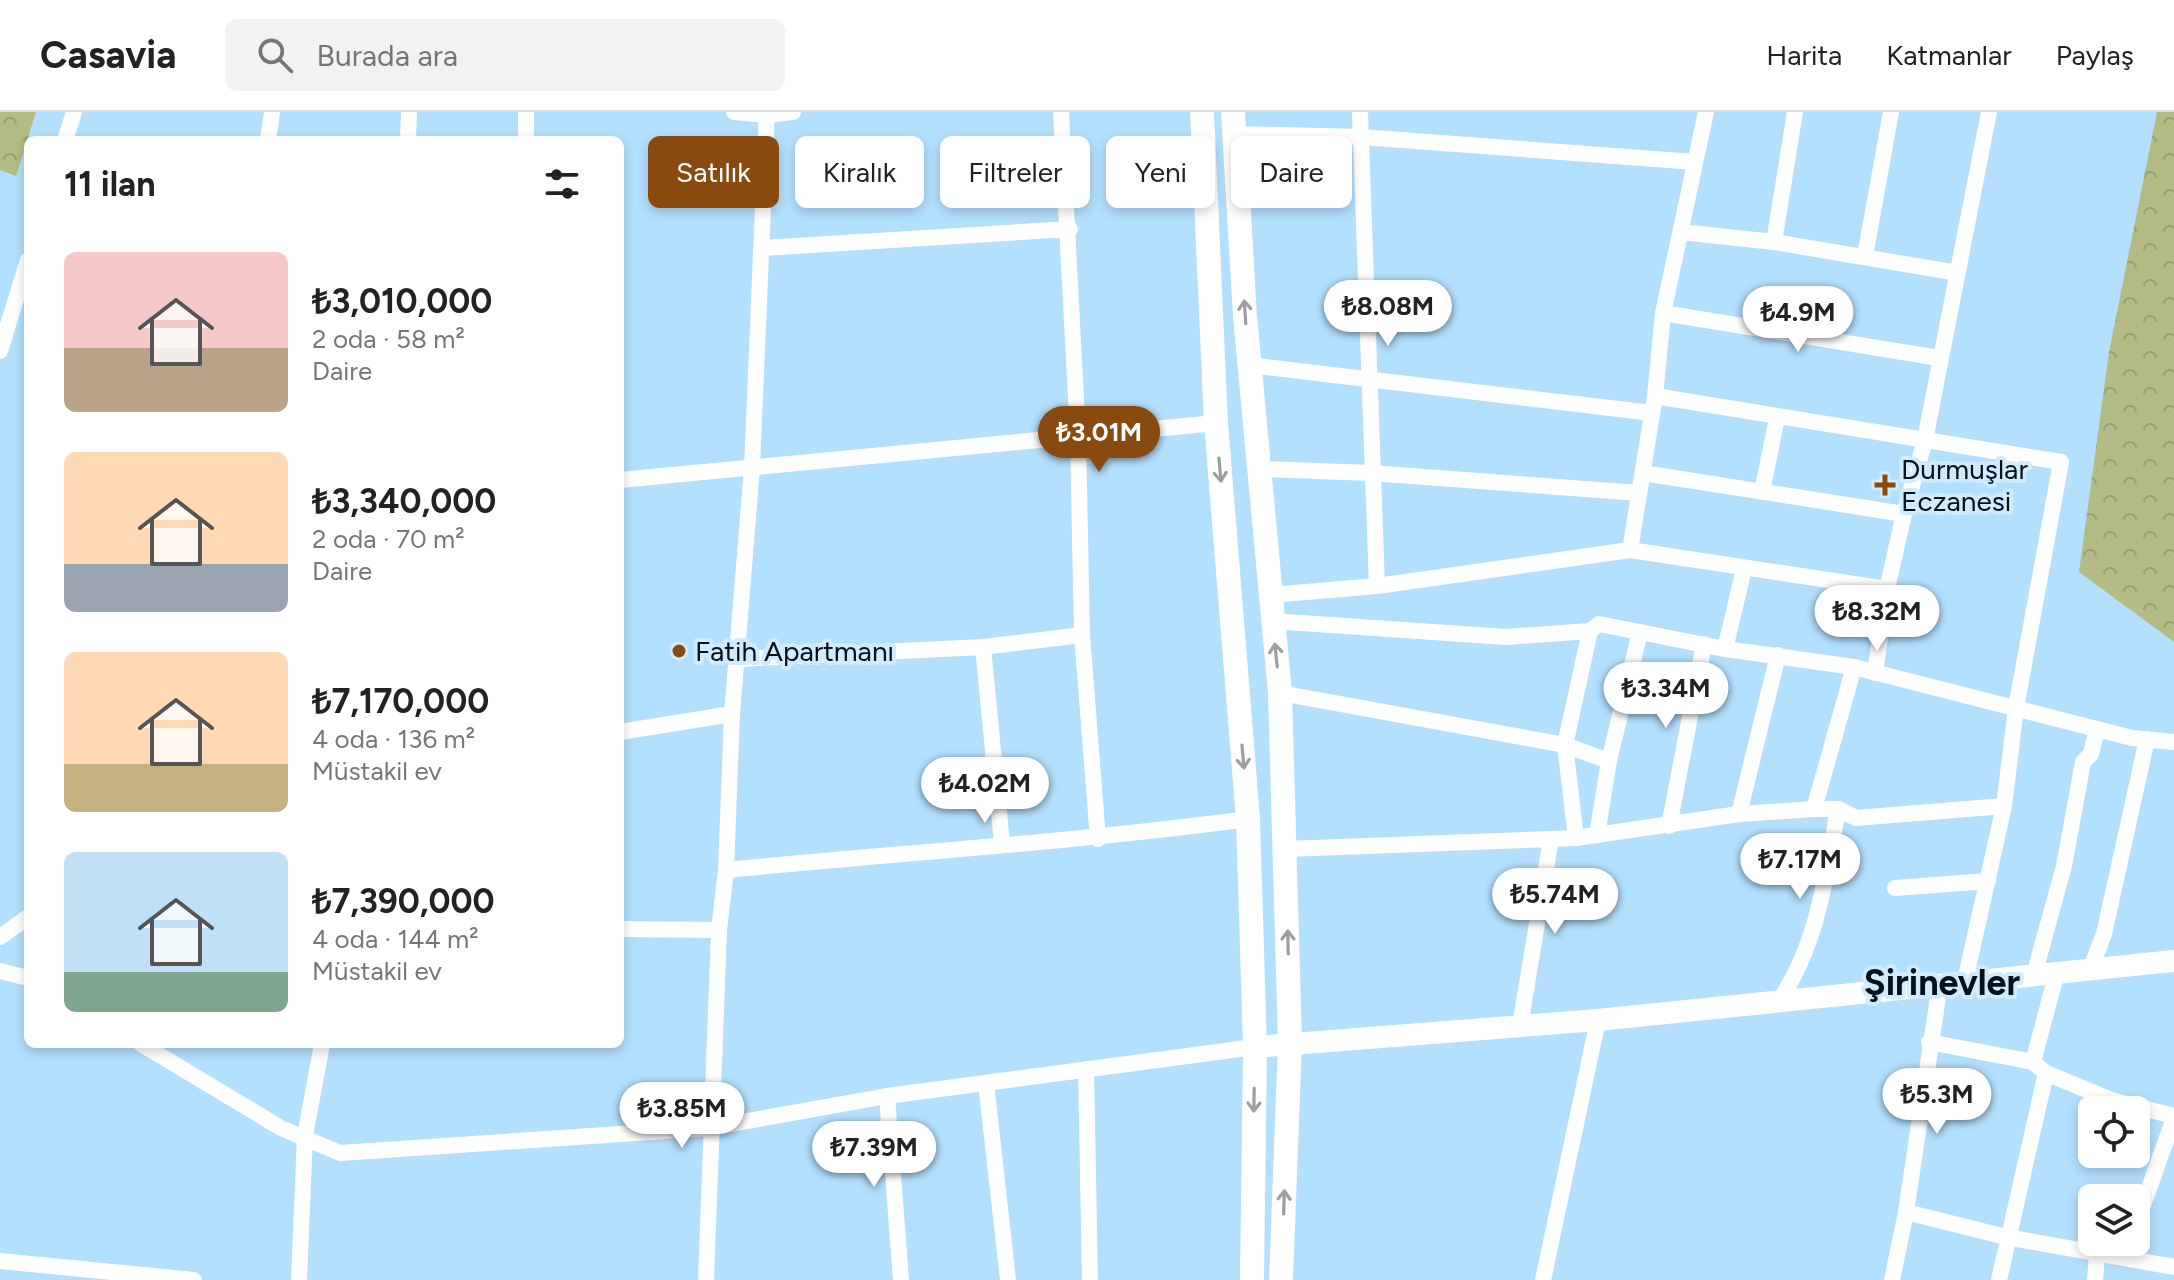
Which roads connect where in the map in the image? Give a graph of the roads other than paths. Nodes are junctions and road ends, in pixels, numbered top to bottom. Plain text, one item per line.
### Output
1 (74, 112) edge
2 (272, 112) edge
3 (409, 112) edge
4 (526, 112) edge
5 (734, 112) edge
6 (793, 112) edge
7 (1061, 112) edge
8 (1202, 112) edge
9 (1360, 112) edge
10 (1706, 112) edge
11 (1795, 112) edge
12 (1891, 112) edge
13 (1989, 112) edge
14 (766, 114) edge
15 (1234, 123) edge
16 (66, 136) edge
17 (269, 136) edge
18 (408, 136) edge
19 (526, 136) edge
20 (1361, 137) junction
21 (1695, 162) junction
22 (1070, 229) junction
23 (1681, 232) junction
24 (1774, 242) junction
25 (762, 248) junction
26 (1865, 256) junction
27 (24, 273) edge
28 (1958, 273) junction
29 (1663, 313) junction
30 (0, 351) edge
31 (1939, 358) junction
32 (1249, 365) junction
33 (1370, 381) junction
34 (1655, 396) junction
35 (1652, 413) junction
36 (1777, 418) junction
37 (1216, 423) junction
38 (1078, 437) junction
39 (1925, 440) junction
40 (752, 468) junction
41 (1260, 469) junction
42 (1371, 473) junction
43 (1643, 473) junction
44 (624, 480) edge
45 (1762, 492) junction
46 (1639, 493) junction
47 (1904, 514) junction
48 (1630, 550) junction
49 (1744, 569) junction
50 (1377, 586) junction
51 (1887, 589) junction
52 (1271, 595) junction
53 (1272, 621) junction
54 (1590, 631) junction
55 (1640, 632) junction
56 (1082, 635) junction
57 (1704, 644) junction
58 (983, 647) junction
59 (1725, 649) junction
60 (1778, 655) junction
61 (737, 659) junction
62 (1854, 667) junction
63 (1875, 673) junction
64 (1280, 693) junction
65 (2016, 708) junction
66 (732, 714) junction
67 (2097, 729) junction
68 (624, 731) edge
69 (2147, 739) junction
70 (2174, 742) edge
71 (1565, 745) junction
72 (1609, 761) junction
73 (2004, 806) junction
74 (1814, 809) junction
75 (1838, 809) junction
76 (1739, 814) junction
77 (1248, 819) junction
78 (1669, 826) junction
79 (1597, 835) junction
80 (1576, 838) junction
81 (1098, 839) junction
82 (1551, 839) junction
83 (1002, 844) junction
84 (1286, 849) junction
85 (726, 870) junction
86 (1988, 881) junction
87 (1895, 888) dead end
88 (24, 920) edge
89 (624, 929) edge
90 (719, 930) junction
91 (0, 937) edge
92 (2174, 961) edge
93 (2090, 970) junction
94 (0, 971) edge
95 (2057, 972) junction
96 (2034, 975) junction
97 (24, 977) edge
98 (1965, 981) junction
99 (1940, 984) junction
100 (1779, 1001) junction
101 (1598, 1020) junction
102 (1520, 1026) junction
103 (1290, 1042) junction
104 (1929, 1042) junction
105 (1255, 1047) junction
106 (148, 1048) edge
107 (321, 1048) edge
108 (2039, 1067) junction
109 (1086, 1069) junction
110 (986, 1083) junction
111 (887, 1096) junction
112 (2174, 1117) edge
113 (709, 1128) junction
114 (305, 1136) junction
115 (2150, 1185) edge
116 (1906, 1212) junction
117 (2006, 1237) junction
118 (2078, 1250) edge
119 (2097, 1256) edge
120 (2144, 1256) edge
121 (0, 1261) edge
122 (2174, 1267) edge
123 (194, 1280) edge
124 (299, 1280) edge
125 (706, 1280) edge
126 (901, 1280) edge
127 (1008, 1280) edge
128 (1090, 1280) edge
129 (1252, 1280) edge
130 (1281, 1280) edge
131 (1543, 1280) edge
132 (1892, 1280) edge
133 (1999, 1280) edge
134 (2095, 1280) edge

1 - 16 street
2 - 17 street
3 - 18 street
4 - 19 street
5 - 14 street
6 - 14 street
7 - 22 street
8 - 37 main road
9 - 20 street
10 - 21 street
11 - 24 street
12 - 26 street
13 - 28 street
14 - 25 street
15 - 20 street
32 -> 15 main road
20 - 21 street
20 - 33 street
21 - 23 street
22 - 25 street
22 - 38 street
23 - 24 street
23 - 29 street
24 - 26 street
25 - 40 street
26 - 28 street
27 - 30 street
28 - 31 street
29 - 31 street
29 - 34 street
31 - 39 street
32 - 33 street
32 - 41 main road
33 - 35 street
33 - 42 street
34 - 35 street
34 - 36 street
35 - 43 street
36 - 39 street
36 - 45 street
37 - 38 street
37 -> 77 main road
38 - 40 street
38 - 56 street
39 - 47 street
39 - 65 street
40 - 44 street
40 - 61 street
41 - 42 street
41 - 52 main road
42 - 46 street
42 - 50 street
43 - 45 street
43 - 46 street
45 - 47 street
46 - 48 street
47 - 51 street
48 - 49 street
48 - 50 street
49 - 51 street
49 - 59 street
50 - 52 street
51 - 63 street
52 - 53 main road
53 - 54 street
64 -> 53 main road
54 - 55 street
54 - 71 street
55 - 57 street
55 - 72 street
56 - 58 street
56 - 81 street
57 - 59 street
57 - 78 street
58 - 61 street
58 - 83 street
59 - 60 street
60 - 62 street
60 - 76 street
61 - 66 street
62 - 63 street
62 - 74 street
63 - 65 street
64 - 71 street
64 - 84 main road
65 - 67 street
65 - 73 street
66 - 68 street
66 - 85 street
67 - 69 street
67 - 96 street
69 - 70 street
69 - 93 street
71 - 72 street
71 - 80 street
72 - 79 street
73 - 75 street
73 - 86 street
74 - 75 street
74 - 76 street
75 - 100 street
76 - 78 street
77 - 81 street
77 - 105 main road
78 - 79 street
79 - 80 street
80 - 82 street
81 - 83 street
82 - 84 street
82 - 102 street
83 - 85 street
103 -> 84 main road
85 - 90 street
86 - 87 street
86 - 98 street
88 - 91 street
89 - 90 street
90 - 113 street
92 - 93 street
93 - 95 street
94 - 97 street
95 - 96 street
95 - 108 street
96 - 98 street
98 - 99 street
99 - 100 street
99 - 104 street
100 - 101 street
101 - 102 street
101 - 131 street
102 - 103 street
103 - 105 street
130 -> 103 main road
104 - 108 street
104 - 116 street
105 - 109 street
105 -> 129 main road
106 - 114 street
107 - 114 street
108 - 112 street
108 - 117 street
109 - 110 street
109 - 128 street
110 - 111 street
110 - 127 street
111 - 113 street
111 - 126 street
112 - 115 street
113 - 114 street
113 - 125 street
114 - 124 street
116 - 117 street
116 - 132 street
117 - 118 street
117 - 133 street
119 - 134 street
120 - 122 street
121 - 123 street

